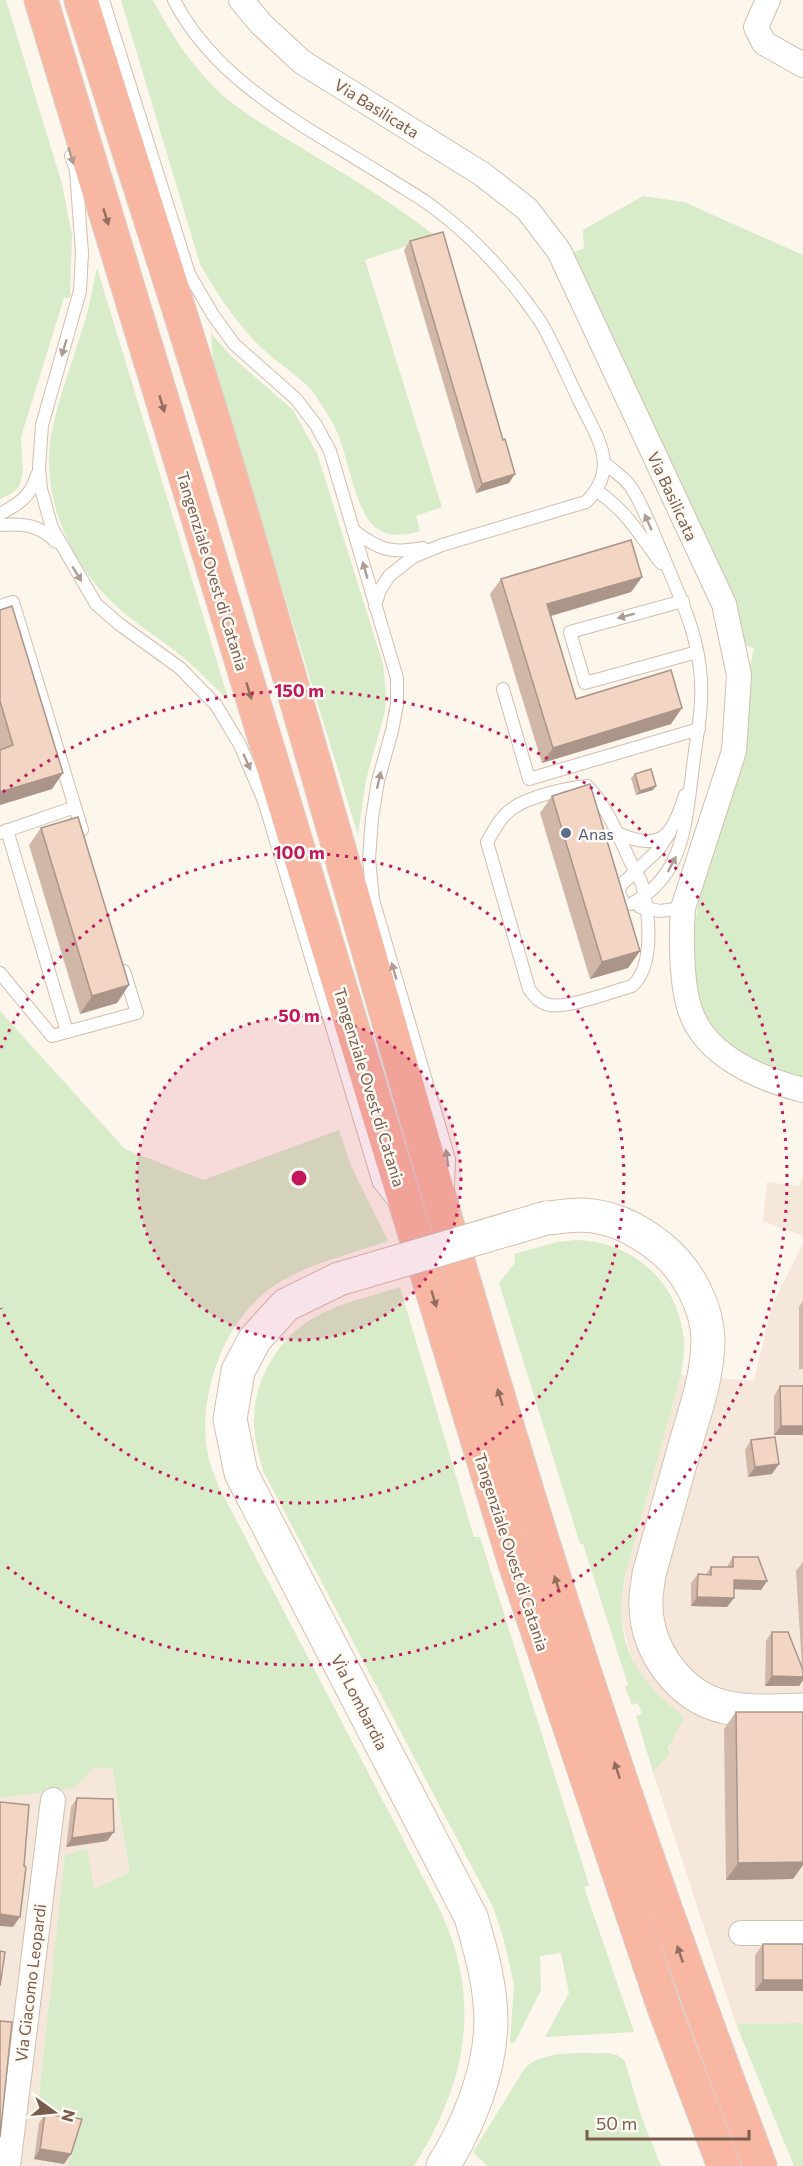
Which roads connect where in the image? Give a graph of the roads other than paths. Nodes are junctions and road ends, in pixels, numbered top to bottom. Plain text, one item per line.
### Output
1 (41, 0) edge
2 (81, 0) edge
3 (103, 0) edge
4 (174, 0) edge
5 (241, 0) edge
6 (768, 0) edge
7 (803, 65) edge
8 (69, 147) dead end
9 (604, 464) junction
10 (39, 468) junction
11 (597, 491) junction
12 (0, 514) edge
13 (0, 525) edge
14 (353, 530) junction
15 (442, 545) junction
16 (63, 549) junction
17 (671, 576) junction
18 (683, 601) junction
19 (0, 606) edge
20 (375, 606) junction
21 (697, 652) junction
22 (503, 689) dead end
23 (699, 729) junction
24 (692, 773) junction
25 (75, 807) junction
26 (3, 831) edge
27 (670, 832) junction
28 (617, 833) junction
29 (85, 842) edge
30 (636, 873) junction
31 (645, 903) junction
32 (683, 908) junction
33 (120, 956) edge
34 (0, 973) edge
35 (67, 1032) junction
36 (803, 1090) edge
37 (446, 1216) junction
38 (413, 1229) junction
39 (803, 1710) edge
40 (53, 1800) dead end
41 (741, 1933) dead end
42 (803, 1933) edge
43 (694, 1993) junction
44 (8, 2166) edge
45 (443, 2166) edge
46 (724, 2166) edge
47 (760, 2166) edge
48 (776, 2166) edge

1 -> 38 highway, Tangenziale Ovest di Catania
2 - 37 highway, Tangenziale Ovest di Catania
3 - 14 lane
4 - 9 lane
5 - 32 street, Via Basilicata
6 - 7 street
8 -> 10 lane
9 - 11 lane
17 -> 9 lane
10 - 12 lane
10 - 16 lane
11 - 15 lane
11 - 17 lane
13 - 16 lane
14 - 15 lane
20 -> 14 lane
15 - 20 lane
16 -> 38 lane
17 - 18 lane
18 - 21 lane
18 -> 21 lane
19 - 25 lane
37 -> 20 lane
21 - 23 lane
22 - 23 lane
23 - 24 lane
24 - 27 lane
31 -> 24 lane
25 - 26 lane
25 - 29 lane
26 - 35 lane
27 - 28 lane
27 - 30 lane
28 - 30 lane
28 - 31 lane
30 - 31 lane
30 - 31 lane
31 - 32 lane
32 - 36 street, Via Basilicata
33 - 35 lane
34 - 35 lane
43 -> 37 highway, Tangenziale Ovest di Catania
38 -> 46 highway, Tangenziale Ovest di Catania
39 - 45 street, Via Lombardia, bridge
40 - 44 street, Via Giacomo Leopardi
41 - 42 street
43 - 47 highway, Tangenziale Ovest di Catania
43 - 48 highway

